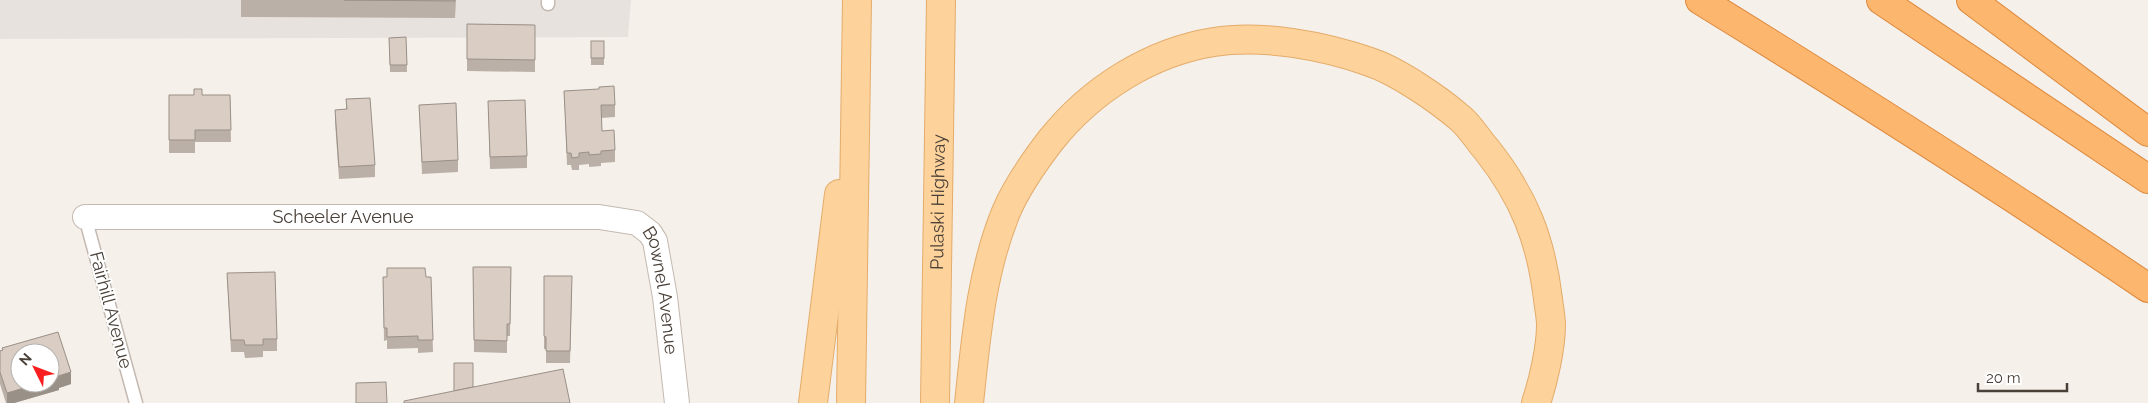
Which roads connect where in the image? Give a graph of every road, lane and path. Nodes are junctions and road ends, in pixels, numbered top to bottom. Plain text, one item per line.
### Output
1 (857, 0) edge
2 (941, 0) edge
3 (1700, 0) edge
4 (1881, 0) edge
5 (1972, 0) edge
6 (856, 58) junction
7 (2148, 132) edge
8 (2148, 180) edge
9 (85, 217) joint
10 (599, 217) joint
11 (2148, 288) edge
12 (136, 403) edge
13 (677, 403) edge
14 (813, 403) edge
15 (851, 403) edge
16 (935, 403) edge
17 (969, 403) edge
18 (1536, 403) edge

1 - 6 main road
2 - 16 main road, Pulaski Highway
3 - 11 highway
4 - 8 highway
5 - 7 highway
6 - 14 main road
6 - 15 main road
9 - 10 street, Scheeler Avenue
9 - 12 lane, Fairhill Avenue
10 - 13 street, Bownel Avenue
17 - 18 main road

